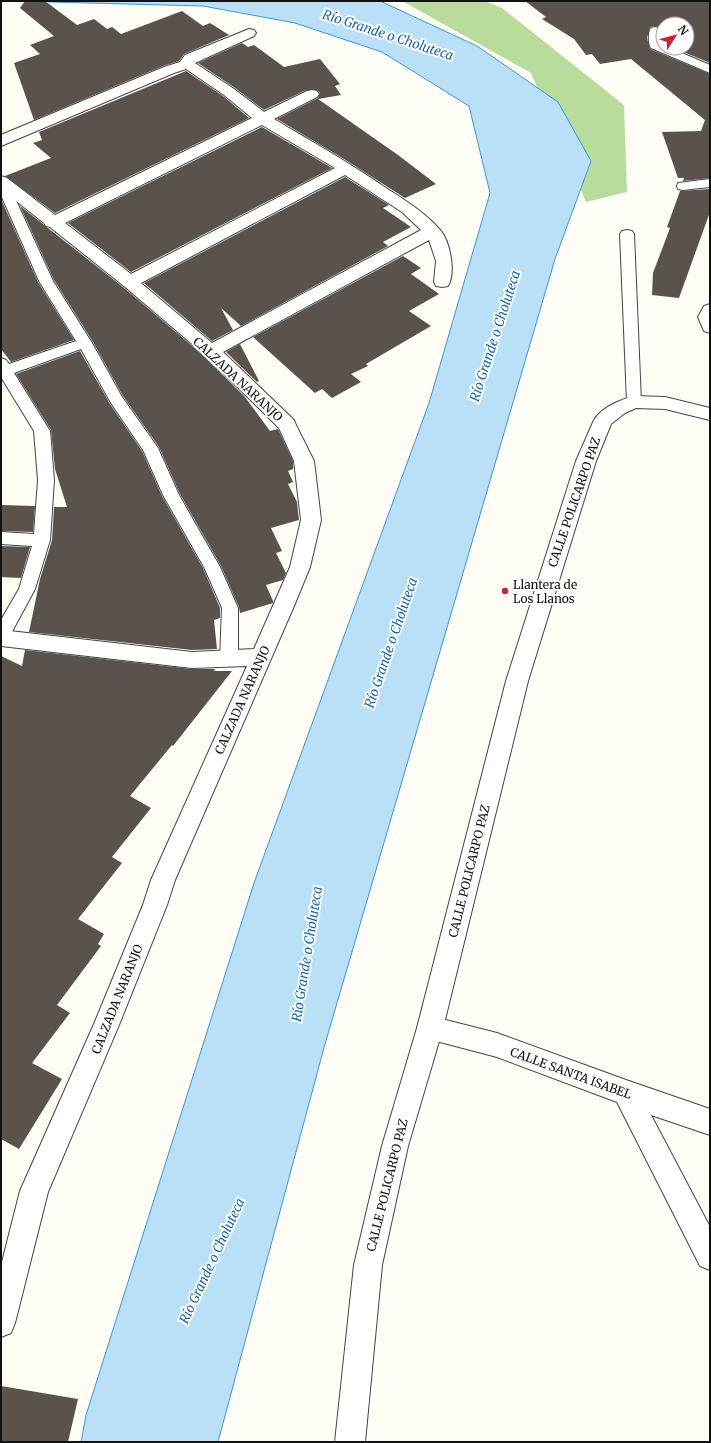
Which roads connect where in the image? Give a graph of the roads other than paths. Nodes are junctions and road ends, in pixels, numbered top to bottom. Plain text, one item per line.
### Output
1 (249, 32) dead end
2 (679, 56) edge
3 (186, 65) junction
4 (710, 69) edge
5 (312, 94) dead end
6 (263, 119) junction
7 (1, 140) edge
8 (346, 168) junction
9 (2, 182) edge
10 (710, 183) edge
11 (683, 186) dead end
12 (52, 223) junction
13 (432, 231) junction
14 (627, 234) dead end
15 (130, 282) junction
16 (442, 282) dead end
17 (710, 310) edge
18 (710, 328) edge
19 (85, 343) junction
20 (211, 351) junction
21 (2, 368) edge
22 (634, 402) junction
23 (710, 414) edge
24 (1, 538) edge
25 (42, 540) junction
26 (1, 637) edge
27 (262, 657) junction
28 (229, 659) junction
29 (430, 1028) junction
30 (626, 1094) junction
31 (710, 1122) edge
32 (710, 1256) edge
33 (1, 1323) edge
34 (350, 1442) edge

1 - 3 street
2 - 4 lane
3 - 6 street
3 - 7 street
5 - 6 street
6 - 8 street
6 - 12 street
8 - 13 street
8 - 15 street
9 - 12 street, CALZADA NARANJO
9 - 19 lane
10 - 11 lane
12 - 15 street, CALZADA NARANJO
13 - 16 street
13 - 20 street
14 - 22 lane
15 - 20 street, CALZADA NARANJO
17 - 18 street
19 - 21 lane
19 - 28 lane
20 - 27 street, CALZADA NARANJO
21 - 25 lane
22 - 23 street, CALLE POLICARPO PAZ
22 - 29 street, CALLE POLICARPO PAZ
24 - 25 lane
25 - 26 lane
26 - 28 street
27 - 28 street
27 - 33 street, CALZADA NARANJO
29 - 30 street, CALLE SANTA ISABEL
29 - 34 street, CALLE POLICARPO PAZ
30 - 31 street, CALLE SANTA ISABEL
30 - 32 street

